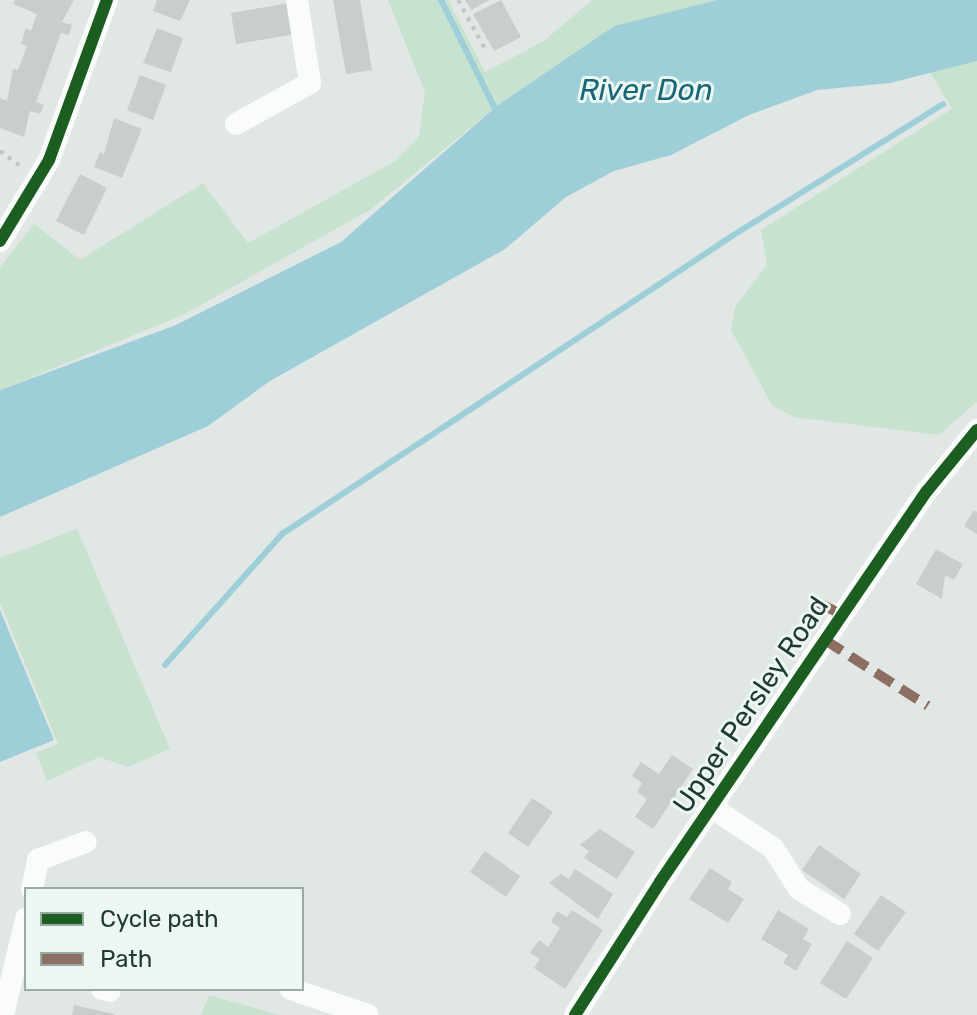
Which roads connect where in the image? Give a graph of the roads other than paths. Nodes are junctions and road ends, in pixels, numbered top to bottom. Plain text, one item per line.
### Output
1 (107, 0) edge
2 (297, 0) edge
3 (236, 124) dead end
4 (0, 241) edge
5 (977, 430) edge
6 (711, 807) junction
7 (86, 842) dead end
8 (32, 887) edge
9 (840, 914) dead end
10 (24, 935) edge
11 (20, 968) edge
12 (297, 991) edge
13 (3, 1015) edge
14 (368, 1015) edge
15 (575, 1015) edge

1 - 4 street
2 - 3 street
5 - 6 street, Upper Persley Road
6 - 9 street
6 - 15 street, Upper Persley Road
7 - 8 street
10 - 11 street
11 - 13 street
12 - 14 street

